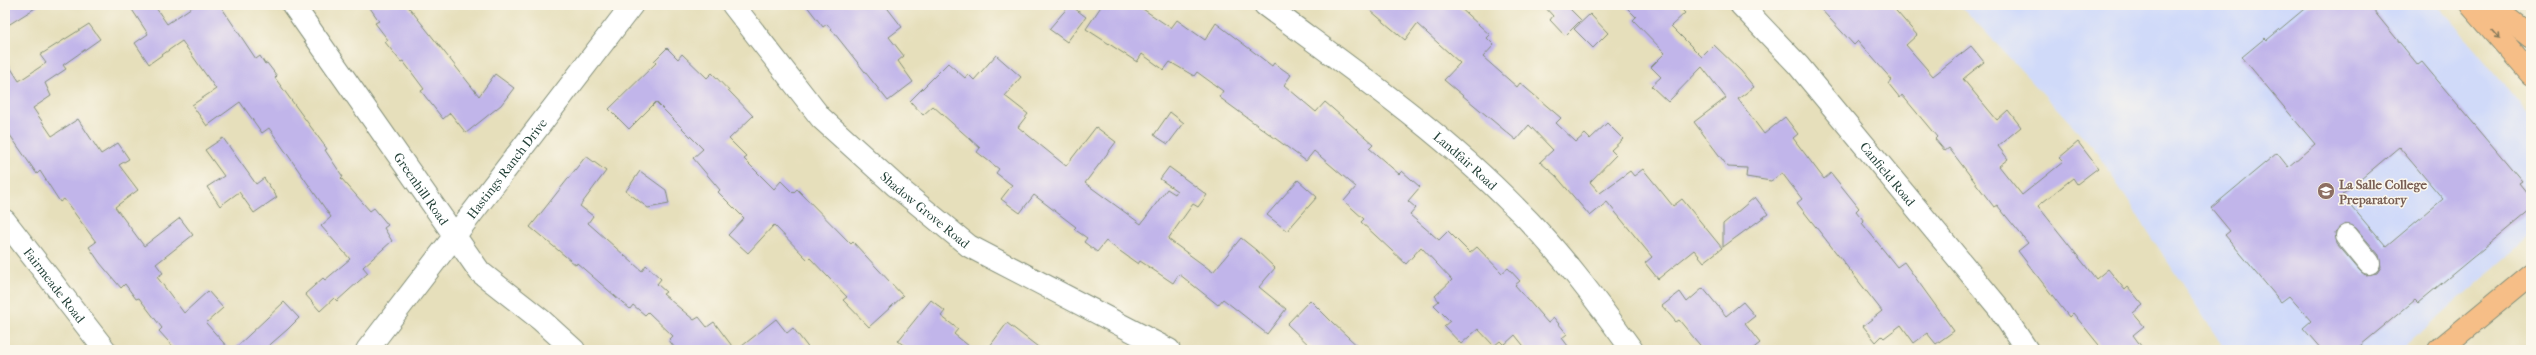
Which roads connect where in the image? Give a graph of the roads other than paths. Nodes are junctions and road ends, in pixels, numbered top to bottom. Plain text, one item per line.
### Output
1 (293, 5) edge
2 (632, 5) edge
3 (733, 5) edge
4 (1265, 5) edge
5 (1741, 5) edge
6 (2470, 5) edge
7 (2490, 5) edge
8 (2531, 37) edge
9 (2531, 74) edge
10 (5, 221) edge
11 (2347, 236) dead end
12 (455, 237) junction
13 (2368, 263) dead end
14 (2531, 274) edge
15 (105, 350) edge
16 (367, 350) edge
17 (574, 350) edge
18 (1169, 350) edge
19 (1632, 350) edge
20 (2027, 350) edge
21 (2439, 350) edge

1 - 12 street, Greenhill Road
2 - 12 street, Hastings Ranch Drive
3 - 18 street, Shadow Grove Road
4 - 19 street, Landfair Road
5 - 20 street, Canfield Road
6 -> 9 main road
7 - 8 main road
10 - 15 street, Fairmeade Road
11 - 13 street
12 - 16 street, Hastings Ranch Drive
12 - 17 street, Greenhill Road
14 - 21 main road

